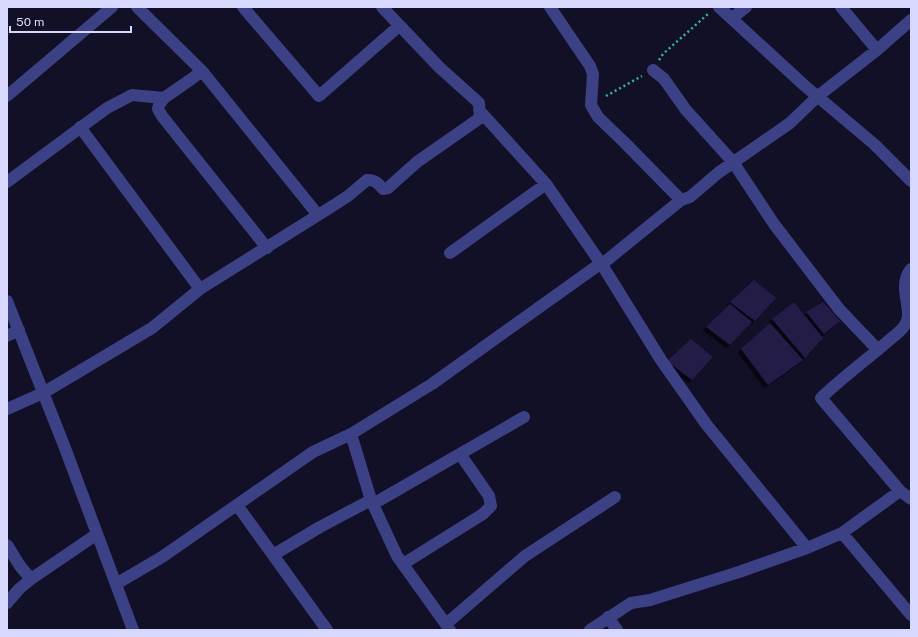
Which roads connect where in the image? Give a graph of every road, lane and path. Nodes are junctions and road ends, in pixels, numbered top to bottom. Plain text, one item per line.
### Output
1 (112, 7) edge
2 (137, 7) edge
3 (243, 7) edge
4 (382, 7) edge
5 (550, 7) edge
6 (746, 7) edge
7 (840, 7) edge
8 (715, 10) edge
9 (732, 18) junction
10 (911, 20) edge
11 (399, 26) junction
12 (877, 50) junction
13 (653, 70) junction
14 (202, 71) junction
15 (7, 96) edge
16 (818, 96) junction
17 (164, 98) junction
18 (592, 104) junction
19 (479, 110) junction
20 (80, 127) junction
21 (733, 162) junction
22 (911, 181) edge
23 (7, 182) edge
24 (546, 184) junction
25 (681, 200) junction
26 (318, 215) junction
27 (267, 248) junction
28 (450, 253) dead end
29 (601, 265) junction
30 (911, 269) edge
31 (200, 289) junction
32 (7, 300) edge
33 (19, 330) junction
34 (7, 336) edge
35 (878, 350) junction
36 (43, 393) junction
37 (7, 409) edge
38 (524, 417) dead end
39 (351, 434) junction
40 (460, 454) junction
41 (900, 491) junction
42 (615, 497) dead end
43 (911, 500) edge
44 (372, 502) junction
45 (237, 504) junction
46 (842, 533) junction
47 (97, 534) junction
48 (7, 545) edge
49 (807, 548) junction
50 (273, 555) junction
51 (403, 564) junction
52 (31, 579) junction
53 (116, 584) junction
54 (7, 603) edge
55 (911, 615) edge
56 (608, 617) junction
57 (448, 627) edge
58 (133, 629) edge
59 (120, 630) edge
60 (327, 630) edge
61 (590, 630) edge
62 (617, 630) edge

1 - 15 street
2 - 14 street
3 - 11 street
4 - 11 street
5 - 18 street
6 - 9 street
7 - 12 street
8 - 9 street
8 - 13 path
9 - 16 street
10 - 12 street
11 - 19 street
12 - 16 street
13 - 18 path
13 - 21 street
14 - 17 street
14 - 26 street
16 - 21 street
16 - 22 street
17 - 20 street
17 - 27 street
18 - 25 street
19 - 24 street
19 - 26 street
20 - 23 street
20 - 31 street
21 - 25 street
21 - 35 street
24 - 28 street
24 - 29 street
25 - 29 street
26 - 27 street
27 - 31 street
29 - 39 street
29 - 49 street
30 - 35 street
31 - 36 street
32 - 33 street
33 - 34 street
33 - 36 street
35 - 41 street
36 - 37 street
36 - 47 street
38 - 40 street
39 - 44 street
39 - 45 street
40 - 44 street
40 - 51 street
41 - 43 street
41 - 46 street
42 - 57 street
44 - 50 street
44 - 51 street
45 - 50 street
45 - 53 street
46 - 49 street
46 - 55 street
47 - 52 street
47 - 53 street
48 - 52 street
49 - 56 street
50 - 60 street
51 - 57 street
52 - 54 street
53 - 58 street
56 - 61 street
56 - 62 street
58 - 59 street

